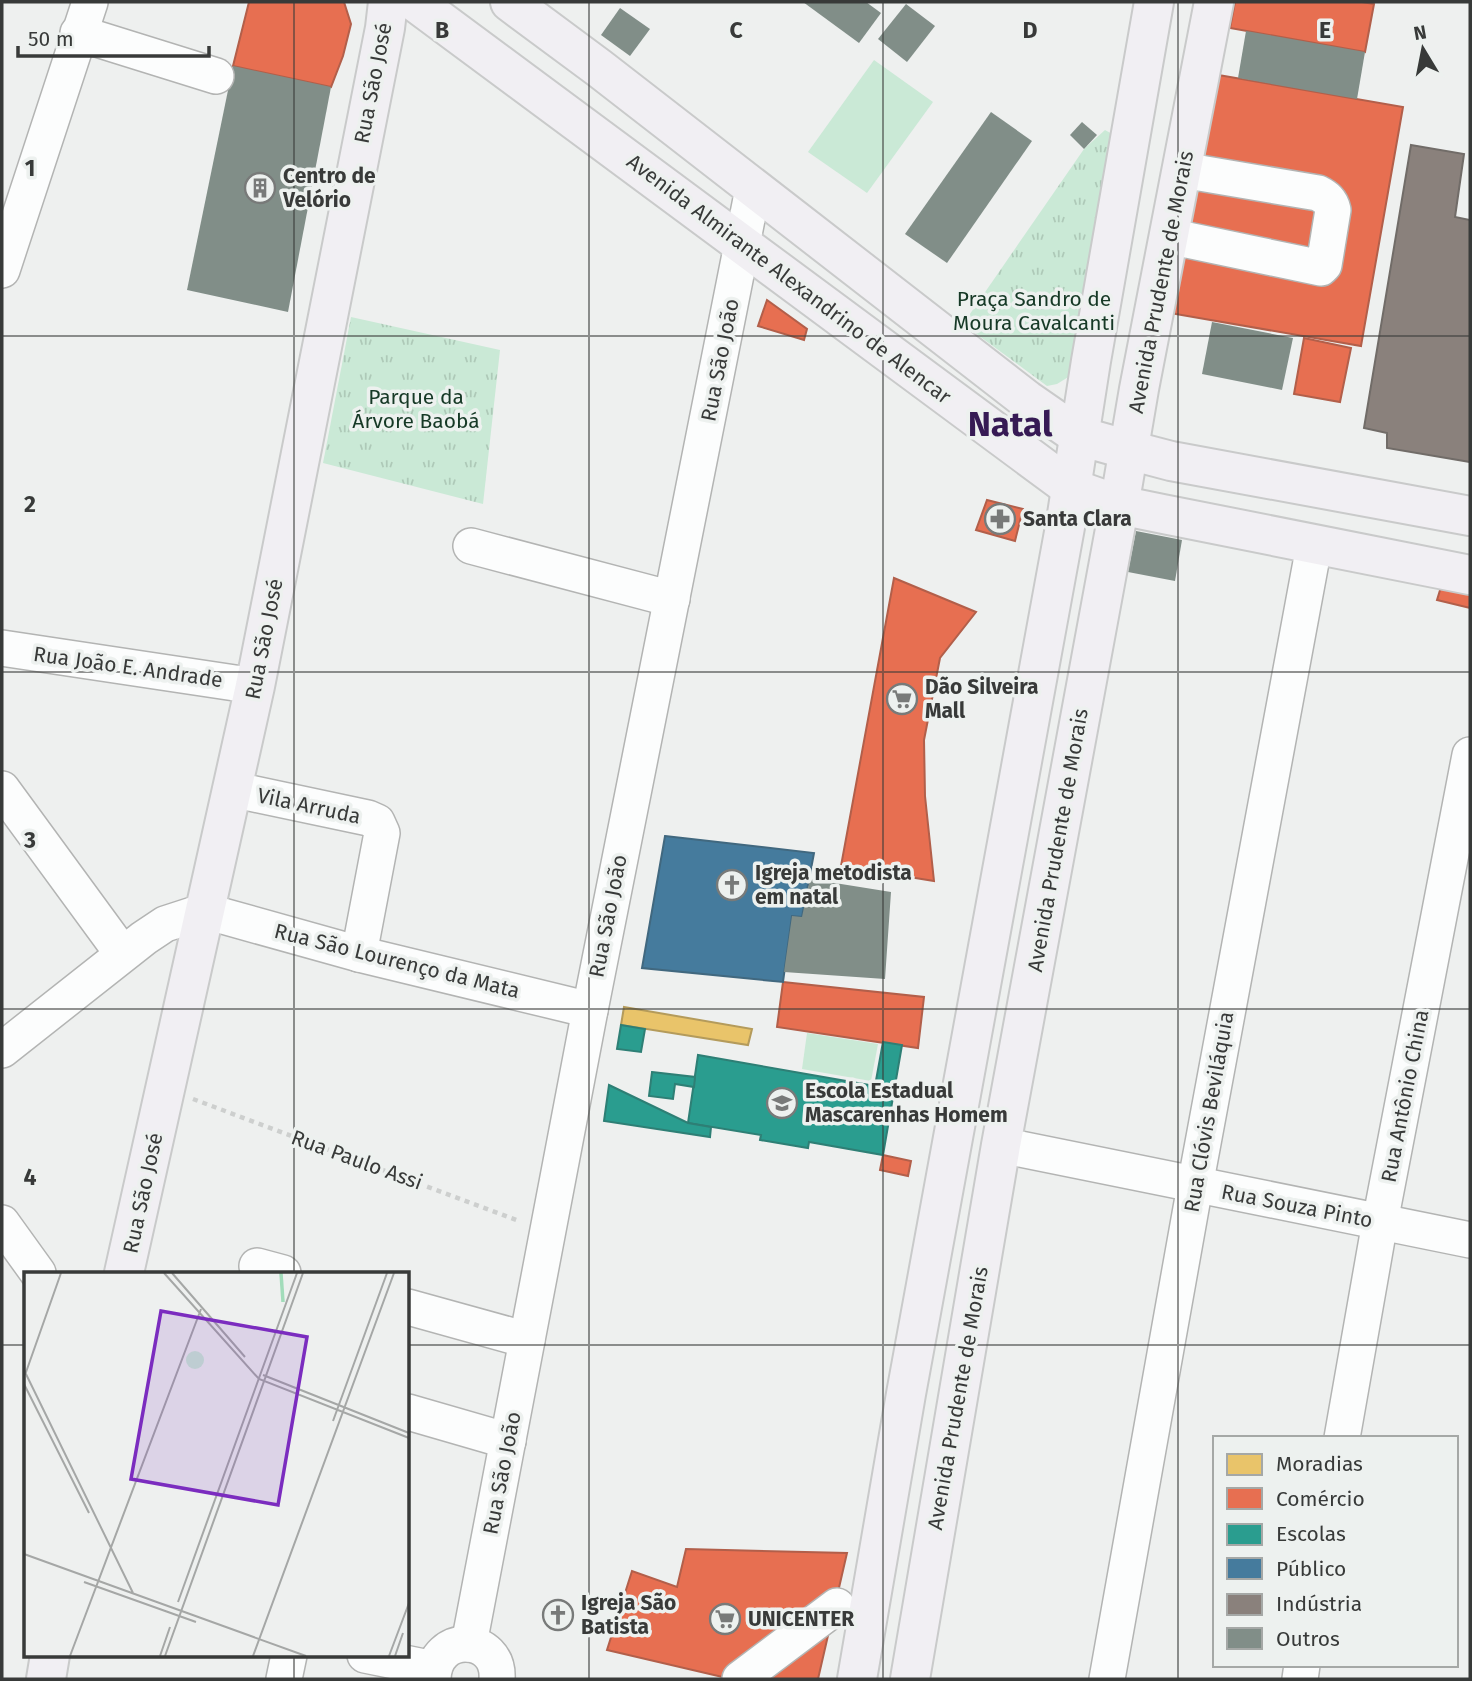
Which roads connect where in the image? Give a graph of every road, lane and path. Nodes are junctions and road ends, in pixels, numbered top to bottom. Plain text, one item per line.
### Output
1 (388, 2) edge
2 (415, 2) edge
3 (510, 2) edge
4 (1154, 2) edge
5 (1214, 2) edge
6 (84, 18) edge
7 (599, 68) junction
8 (216, 76) dead end
9 (569, 116) junction
10 (1182, 170) junction
11 (753, 190) junction
12 (1168, 236) junction
13 (743, 244) junction
14 (2, 270) edge
15 (1079, 436) junction
16 (1129, 450) junction
17 (1072, 488) junction
18 (1119, 505) junction
19 (1470, 516) edge
20 (471, 546) dead end
21 (1314, 546) junction
22 (1470, 575) edge
23 (672, 599) junction
24 (2, 648) edge
25 (255, 686) junction
26 (1470, 755) edge
27 (2, 789) edge
28 (231, 789) junction
29 (205, 911) junction
30 (122, 953) junction
31 (359, 954) junction
32 (590, 1010) junction
33 (2, 1050) edge
34 (166, 1089) junction
35 (1001, 1145) junction
36 (1195, 1186) junction
37 (1380, 1222) junction
38 (2, 1223) edge
39 (547, 1231) junction
40 (1470, 1240) edge
41 (37, 1272) edge
42 (124, 1272) edge
43 (410, 1308) edge
44 (527, 1340) junction
45 (410, 1413) edge
46 (1342, 1436) edge
47 (508, 1441) junction
48 (837, 1606) dead end
49 (469, 1644) junction
50 (50, 1656) edge
51 (289, 1656) edge
52 (369, 1656) edge
53 (433, 1674) edge
54 (503, 1678) edge
55 (46, 1679) edge
56 (284, 1679) edge
57 (740, 1679) edge
58 (857, 1679) edge
59 (910, 1679) edge
60 (1107, 1679) edge

1 - 25 main road, Rua São José
2 - 9 main road, Avenida Almirante Alexandrino de Alencar
3 - 7 main road
4 - 15 main road
5 - 10 main road, Avenida Prudente de Morais
6 - 8 street
6 - 14 street
7 - 9 main road
7 - 11 main road
9 - 13 main road, Avenida Almirante Alexandrino de Alencar
10 - 12 main road, Avenida Prudente de Morais
10 - 12 street
11 - 13 street, Rua São João
11 - 15 main road
12 - 16 main road, Avenida Prudente de Morais
13 - 17 main road, Avenida Almirante Alexandrino de Alencar
13 - 23 street, Rua São João
15 - 16 main road
15 - 17 main road
16 - 18 main road, Avenida Prudente de Morais
16 - 19 main road
17 - 18 main road, Avenida Almirante Alexandrino de Alencar
17 - 58 main road
18 - 21 main road, Avenida Almirante Alexandrino de Alencar
18 - 35 main road, Avenida Prudente de Morais
20 - 23 street
21 - 22 main road, Avenida Almirante Alexandrino de Alencar
21 - 36 street, Rua Clóvis Beviláquia
23 - 32 street, Rua São João
24 - 25 street, Rua João E. Andrade
25 - 28 main road, Rua São José
26 - 37 street, Rua Antônio China
27 - 30 street
28 - 29 main road, Rua São José
28 - 31 street, Vila Arruda
29 - 30 street
29 - 31 street, Rua São Lourenço da Mata
29 - 34 main road, Rua São José
30 - 33 street
31 - 32 street, Rua São Lourenço da Mata
32 - 39 street, Rua São João
34 - 39 path, Rua Paulo Assi
34 - 42 main road, Rua São José
35 - 36 street, Rua Souza Pinto
35 - 59 main road, Avenida Prudente de Morais
36 - 37 street, Rua Souza Pinto
36 - 60 street, Rua Clóvis Beviláquia
37 - 40 street, Rua Souza Pinto
37 - 46 street, Rua Antônio China
38 - 41 street
39 - 44 street, Rua São João
43 - 44 street
44 - 47 street, Rua São João
45 - 47 street
47 - 49 street, Rua São João
48 - 57 street
49 - 53 street
49 - 54 street
50 - 55 main road
51 - 56 street
52 - 53 street

